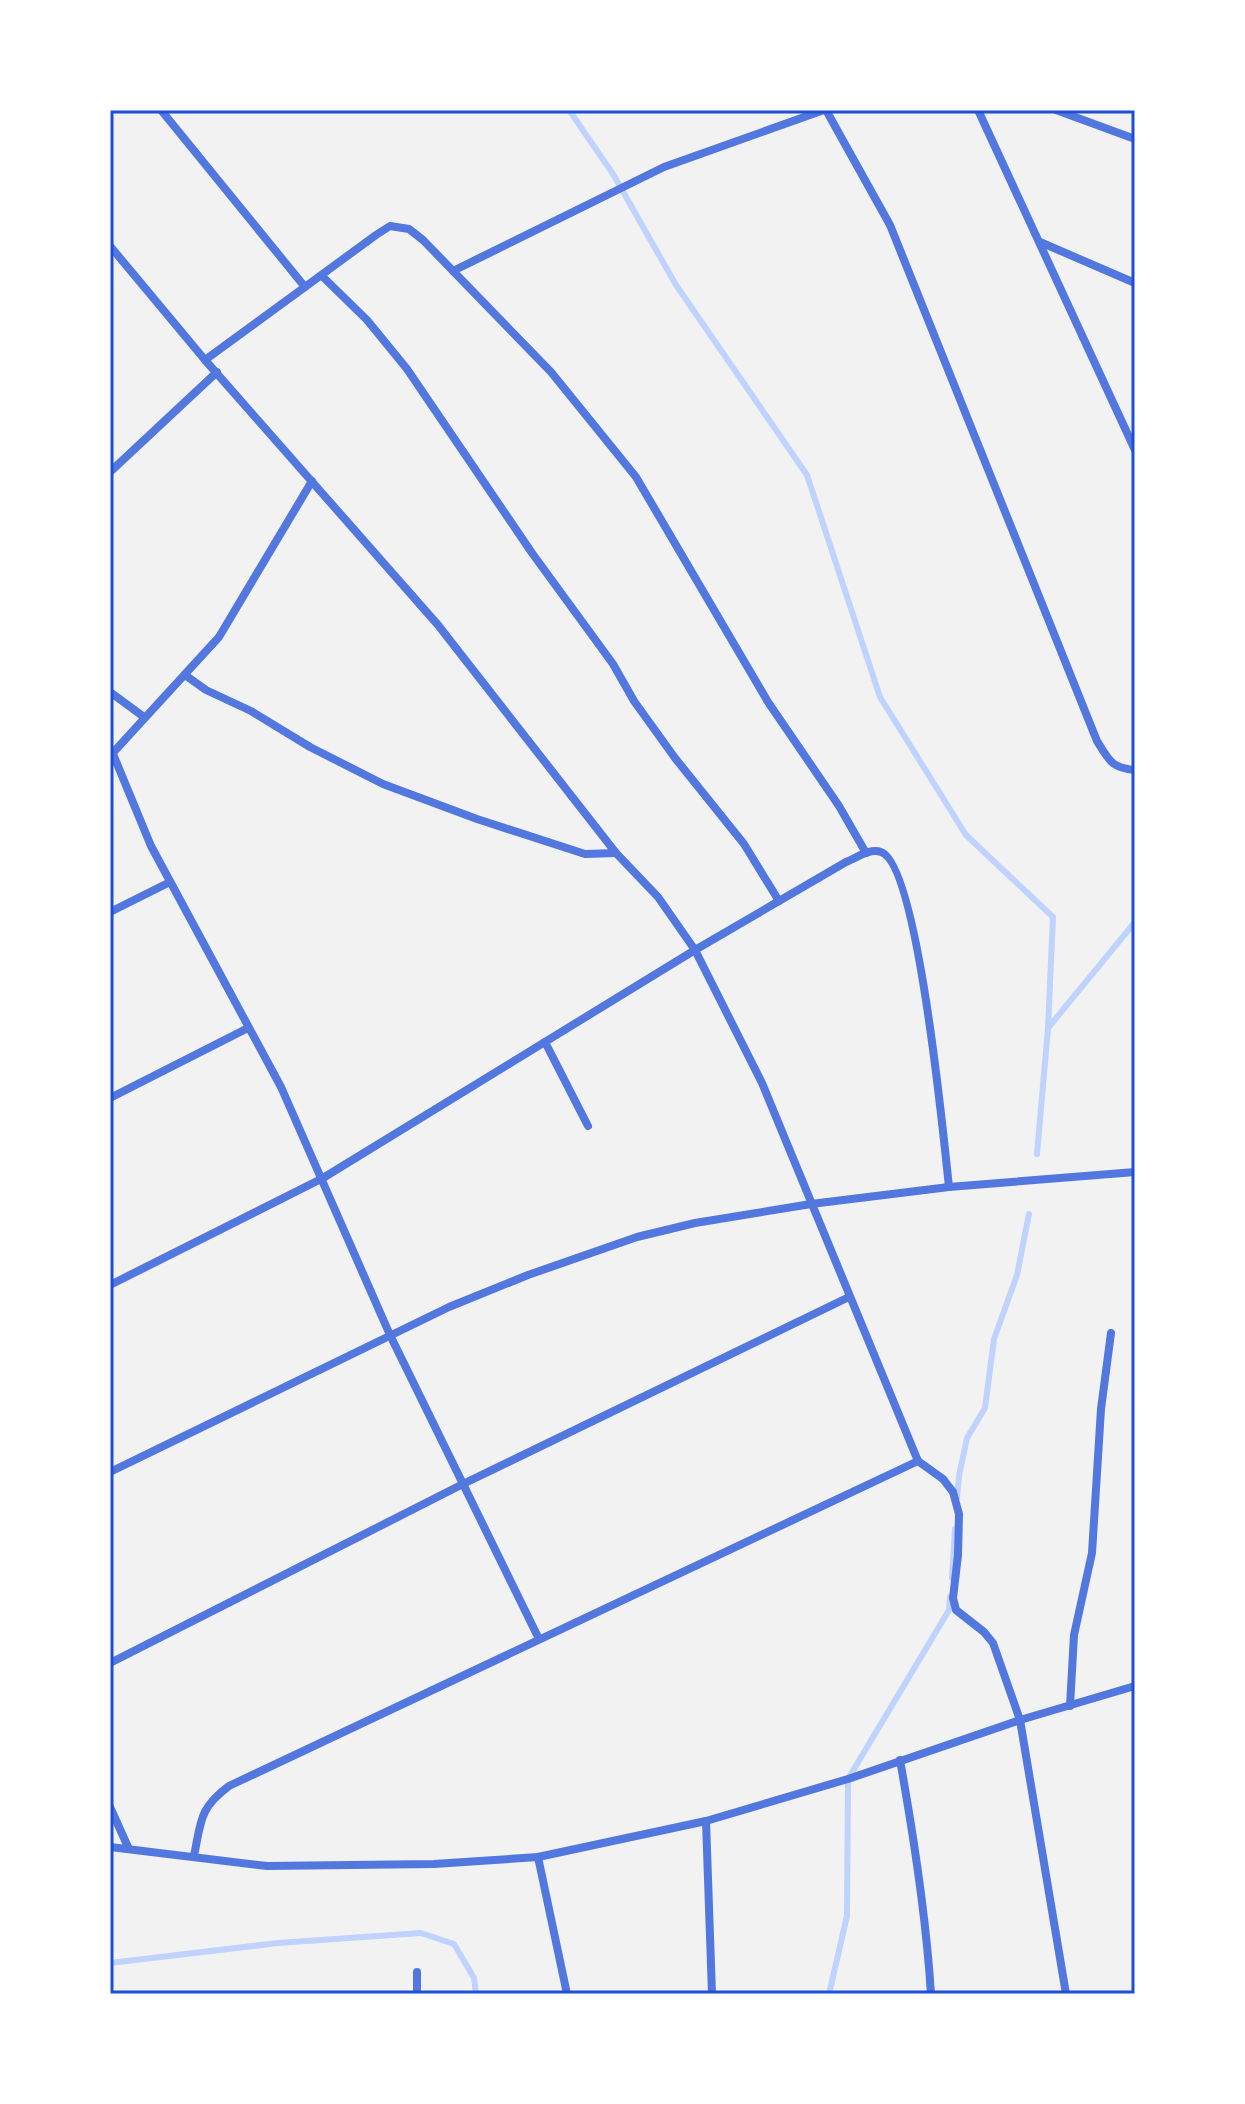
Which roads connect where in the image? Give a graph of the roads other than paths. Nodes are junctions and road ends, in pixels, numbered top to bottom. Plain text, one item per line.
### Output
1 (161, 110) edge
2 (825, 110) edge
3 (978, 110) edge
4 (1056, 110) edge
5 (1135, 139) edge
6 (1040, 242) junction
7 (110, 246) edge
8 (453, 271) junction
9 (322, 276) junction
10 (1135, 283) edge
11 (305, 287) junction
12 (205, 360) junction
13 (217, 372) junction
14 (1135, 421) edge
15 (1125, 425) junction
16 (1135, 450) edge
17 (110, 472) edge
18 (312, 481) junction
19 (185, 675) junction
20 (110, 692) edge
21 (144, 717) junction
22 (112, 755) edge
23 (1135, 770) edge
24 (616, 853) junction
25 (866, 853) junction
26 (170, 882) junction
27 (779, 901) junction
28 (110, 912) edge
29 (695, 950) junction
30 (248, 1028) junction
31 (545, 1042) junction
32 (110, 1098) edge
33 (588, 1126) dead end
34 (1135, 1172) edge
35 (323, 1178) junction
36 (949, 1187) junction
37 (811, 1204) junction
38 (110, 1285) edge
39 (849, 1297) junction
40 (1111, 1333) dead end
41 (390, 1335) junction
42 (918, 1461) junction
43 (110, 1472) edge
44 (463, 1484) junction
45 (539, 1639) junction
46 (110, 1663) edge
47 (1135, 1686) edge
48 (1070, 1706) junction
49 (1020, 1720) junction
50 (900, 1760) junction
51 (110, 1807) edge
52 (706, 1821) junction
53 (110, 1847) edge
54 (128, 1847) junction
55 (194, 1856) junction
56 (538, 1857) junction
57 (417, 1972) dead end
58 (417, 1994) edge
59 (567, 1994) edge
60 (712, 1994) edge
61 (931, 1994) edge
62 (1066, 1994) edge

1 - 11 street
2 - 8 street
2 - 23 street
3 - 6 street
4 - 5 street
6 - 10 street
6 - 15 street
7 - 12 street
8 - 9 street
8 - 25 street
9 - 11 street
9 - 27 street
11 - 12 street
12 - 13 street
13 - 17 street
13 - 18 street
14 - 15 street
15 - 16 street
18 - 19 street
18 - 24 street
19 - 21 street
19 - 24 street
20 - 21 street
21 - 22 street
22 - 26 street
24 - 29 street
25 - 27 street
25 - 36 street
26 - 28 street
26 - 30 street
27 - 29 street
29 - 31 street
29 - 37 street
30 - 32 street
30 - 35 street
31 - 33 street
31 - 35 street
34 - 36 street
35 - 38 street
35 - 41 street
36 - 37 street
37 - 39 street
37 - 41 street
39 - 42 street
39 - 44 street
40 - 48 street
41 - 43 street
41 - 44 street
42 - 45 street
42 - 49 street
44 - 45 street
44 - 46 street
45 - 55 street
47 - 48 street
48 - 49 street
49 - 50 street
49 - 62 street
50 - 52 street
50 - 61 street
51 - 54 street
52 - 56 street
52 - 60 street
53 - 54 street
54 - 55 street
55 - 56 street
56 - 59 street
57 - 58 street

